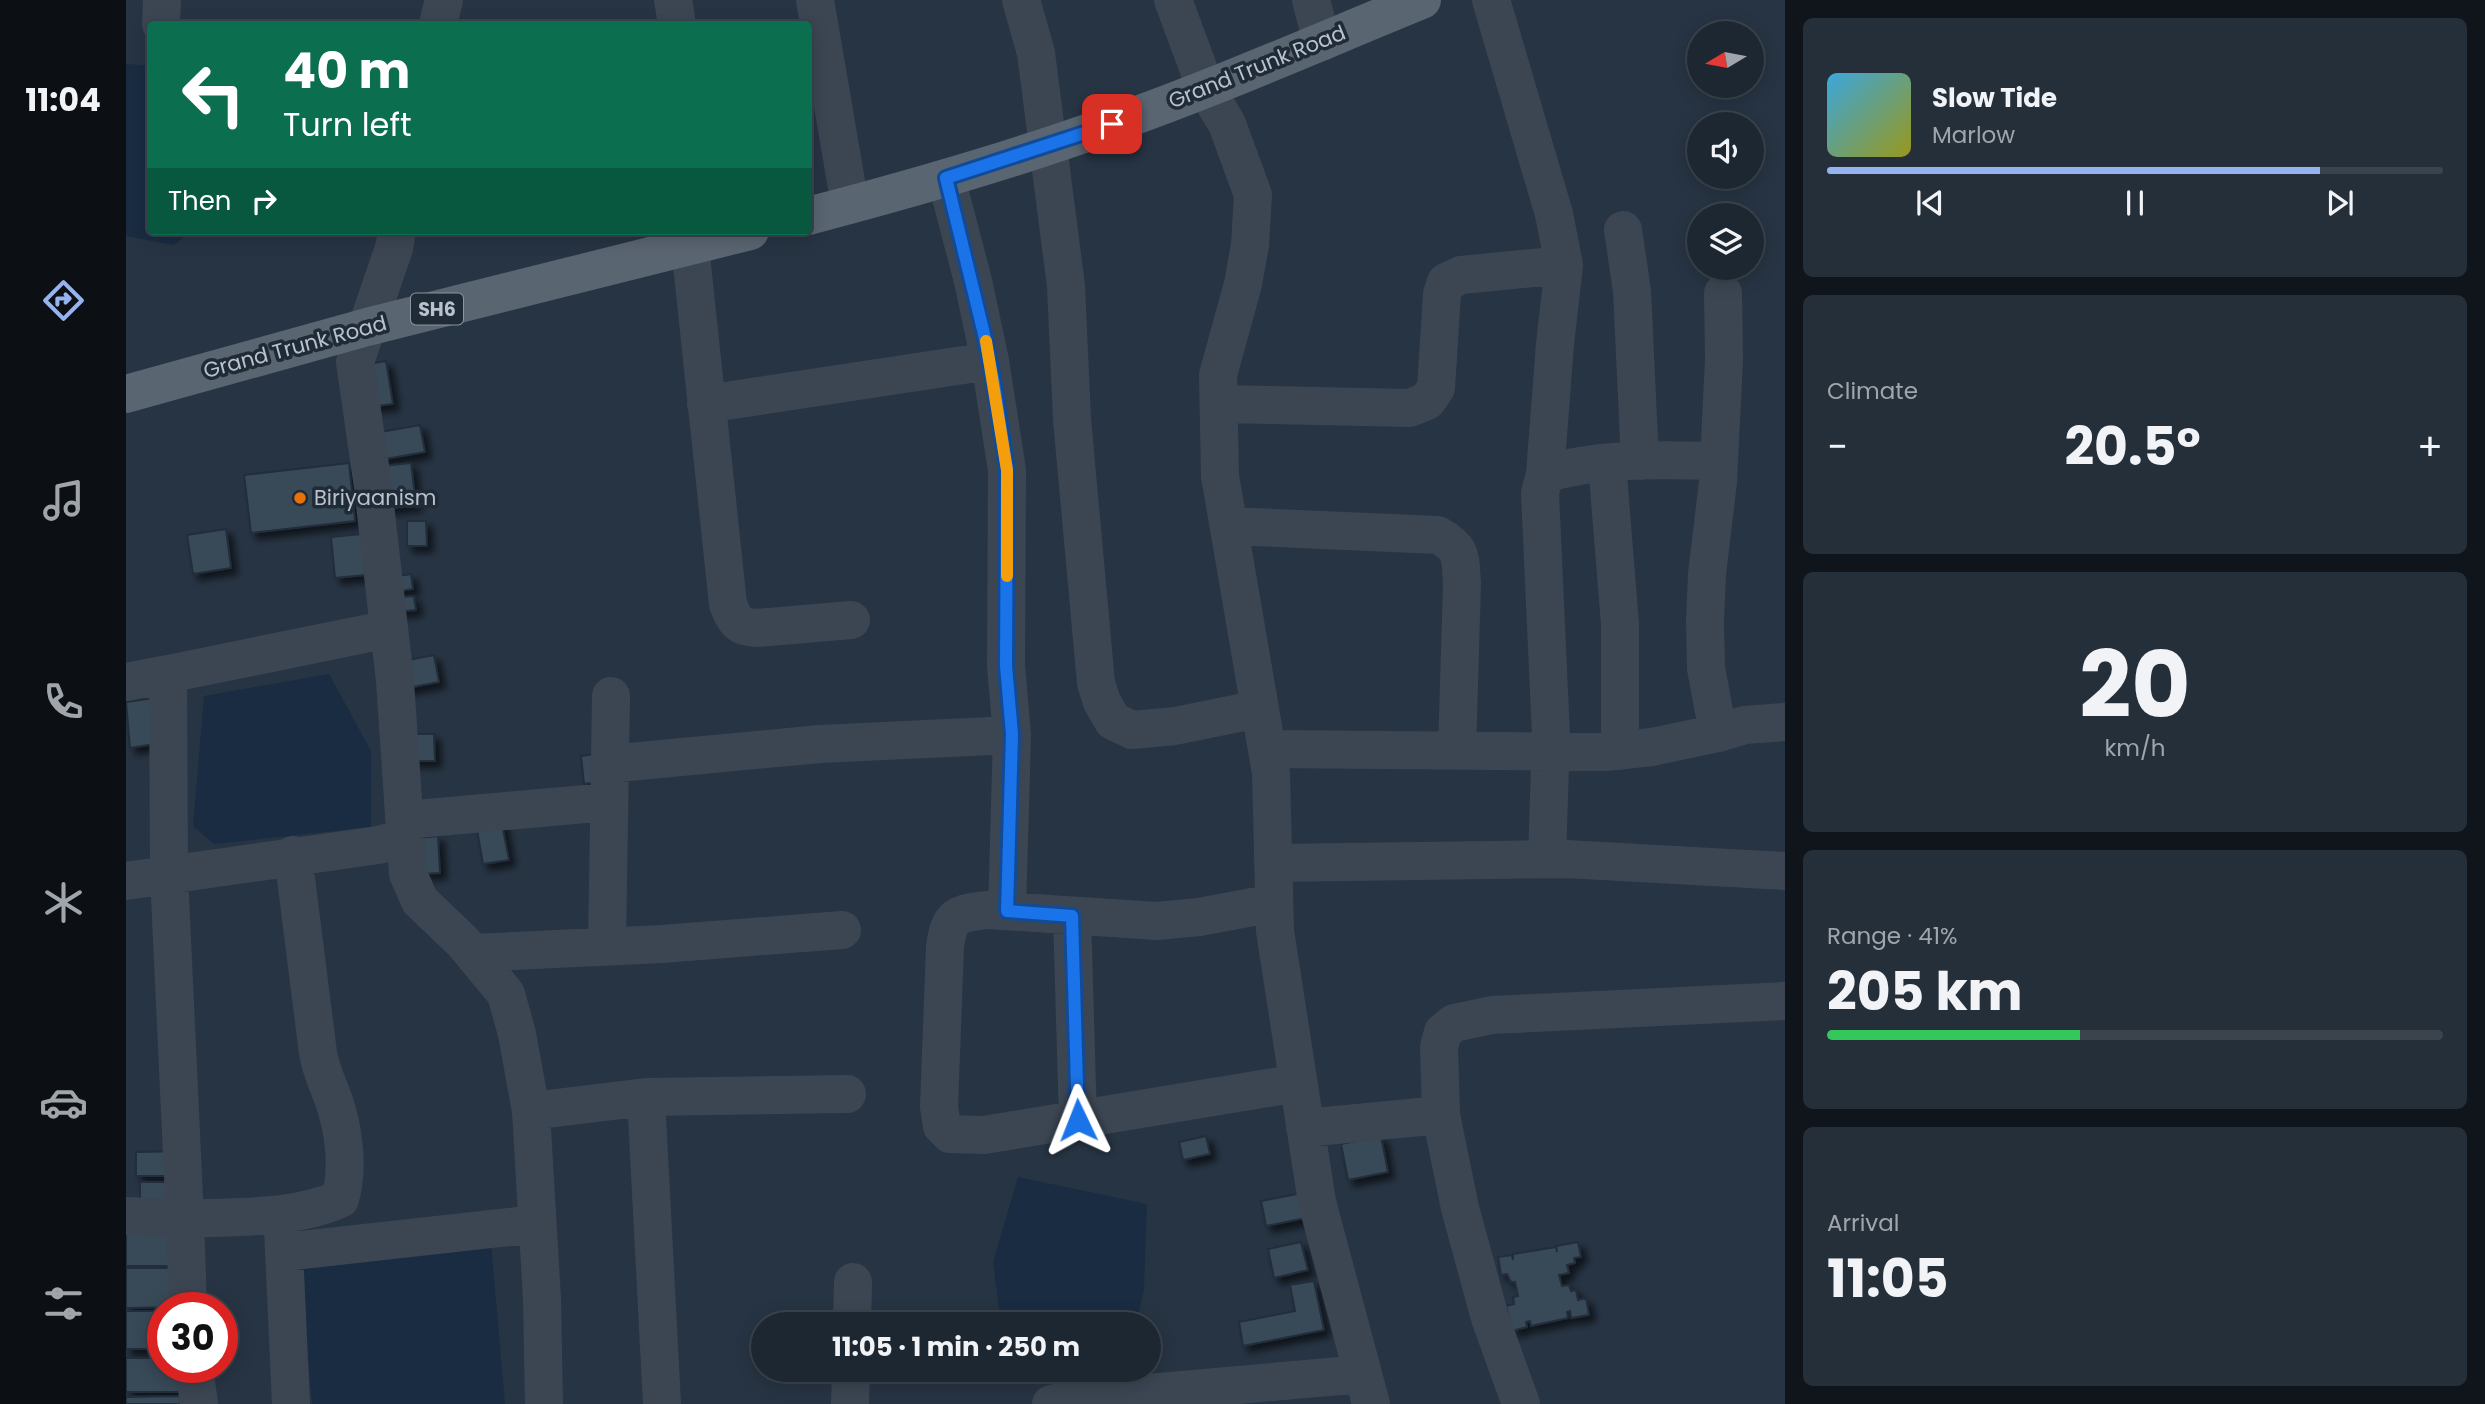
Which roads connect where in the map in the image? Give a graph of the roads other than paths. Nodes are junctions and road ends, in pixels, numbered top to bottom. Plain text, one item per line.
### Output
1 (162, 0) edge
2 (444, 0) edge
3 (673, 0) edge
4 (815, 0) edge
5 (1021, 0) edge
6 (1173, 0) edge
7 (1311, 0) edge
8 (1492, 0) edge
9 (1418, 1) edge
10 (161, 21) edge
11 (439, 21) edge
12 (676, 21) edge
13 (1322, 42) junction
14 (1206, 89) junction
15 (1046, 146) junction
16 (946, 178) junction
17 (850, 205) junction
18 (812, 215) edge
19 (1623, 230) dead end
20 (396, 235) edge
21 (727, 235) edge
22 (690, 246) junction
23 (1564, 265) junction
24 (1723, 293) dead end
25 (367, 327) junction
26 (990, 361) junction
27 (126, 394) edge
28 (706, 404) junction
29 (1219, 404) junction
30 (1719, 461) junction
31 (1623, 462) junction
32 (1545, 474) junction
33 (1229, 526) junction
34 (851, 620) dead end
35 (389, 629) junction
36 (168, 674) junction
37 (126, 681) edge
38 (611, 696) dead end
39 (1259, 709) junction
40 (1785, 722) edge
41 (1718, 733) junction
42 (1012, 734) junction
43 (1266, 749) junction
44 (1457, 751) junction
45 (1620, 751) junction
46 (1551, 752) junction
47 (608, 764) junction
48 (608, 802) junction
49 (405, 829) junction
50 (293, 855) junction
51 (1547, 859) junction
52 (1273, 863) junction
53 (1785, 871) edge
54 (169, 875) junction
55 (126, 881) edge
56 (1274, 904) junction
57 (1007, 911) junction
58 (1072, 916) junction
59 (842, 930) dead end
60 (607, 946) junction
61 (472, 953) junction
62 (1785, 1003) edge
63 (1298, 1083) junction
64 (847, 1094) dead end
65 (646, 1097) junction
66 (531, 1111) junction
67 (1441, 1115) junction
68 (1078, 1120) junction
69 (1305, 1128) junction
70 (282, 1214) junction
71 (126, 1216) edge
72 (185, 1219) junction
73 (537, 1224) junction
74 (284, 1252) junction
75 (853, 1282) dead end
76 (187, 1292) edge
77 (852, 1312) edge
78 (850, 1382) edge
79 (196, 1383) edge
80 (1367, 1389) edge
81 (1112, 1400) edge
82 (198, 1404) edge
83 (291, 1404) edge
84 (544, 1404) edge
85 (662, 1404) edge
86 (849, 1404) edge
87 (1051, 1404) edge
88 (1521, 1404) edge

1 - 10 street
2 - 11 street
3 - 12 street
4 - 17 street
5 - 15 street
6 - 14 street
7 - 13 street
8 - 23 street
9 - 13 main road, Grand Trunk Road
13 - 14 main road, Grand Trunk Road
14 - 15 main road, Grand Trunk Road
14 - 29 street
15 - 16 main road, Grand Trunk Road
15 - 39 street
16 - 17 main road, Grand Trunk Road
16 - 26 street
17 - 18 main road, Grand Trunk Road
19 - 31 street
20 - 25 street
21 - 22 main road, Grand Trunk Road / SH6
22 - 25 main road, Grand Trunk Road / SH6
22 - 28 street
23 - 29 street
23 - 32 street
24 - 30 street
25 - 27 main road, Grand Trunk Road / SH6
25 - 35 street
26 - 28 street
26 - 42 street
28 - 34 street
29 - 33 street
30 - 31 street
30 - 41 street
31 - 32 street
31 - 45 street
32 - 46 street
33 - 39 street
33 - 44 street
35 - 36 street
35 - 49 street
36 - 37 street
36 - 54 street
38 - 47 street
39 - 43 street
40 - 41 street
41 - 45 street
42 - 47 street
42 - 57 street
43 - 44 street
43 - 52 street
44 - 46 street
45 - 46 street
46 - 51 street
47 - 48 street
48 - 49 street
48 - 60 street
49 - 50 street
49 - 61 street
50 - 54 street
50 - 70 street
51 - 52 street
51 - 53 street
52 - 56 street
54 - 55 street
54 - 72 street
56 - 58 street
56 - 63 street
57 - 58 street
57 - 68 street
58 - 68 street
59 - 60 street
60 - 61 street
61 - 66 street
62 - 67 street
63 - 68 street
63 - 69 street
64 - 65 street
65 - 66 street
65 - 85 street
66 - 73 street
67 - 69 street
67 - 88 street
69 - 80 street
70 - 72 street
70 - 74 street
71 - 72 street
72 - 76 street
73 - 74 street
73 - 84 street
74 - 83 street
75 - 77 street
78 - 86 street
79 - 82 street
80 - 81 street
81 - 87 street

